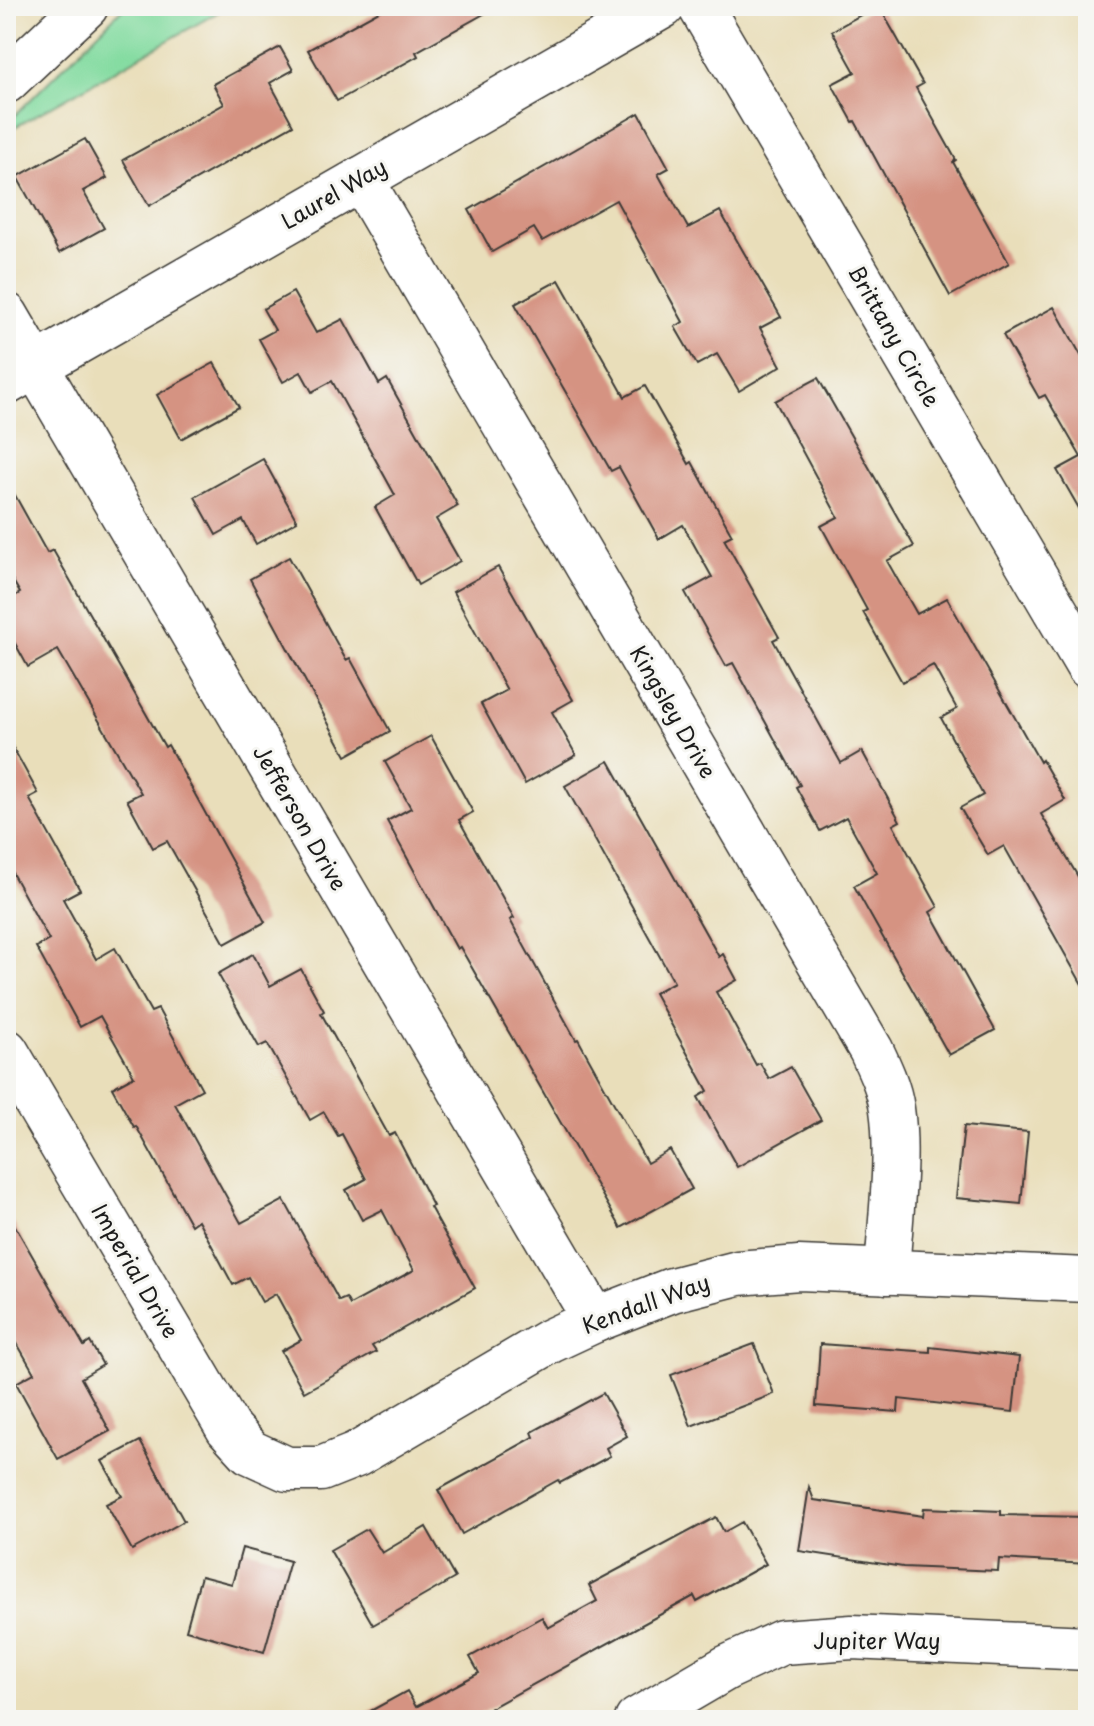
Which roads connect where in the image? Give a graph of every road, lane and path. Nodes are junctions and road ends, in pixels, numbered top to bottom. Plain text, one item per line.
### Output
1 (86, 6) edge
2 (663, 6) edge
3 (700, 6) edge
4 (6, 81) edge
5 (361, 179) junction
6 (6, 315) edge
7 (20, 375) edge
8 (1088, 666) edge
9 (6, 1051) edge
10 (887, 1272) junction
11 (1088, 1280) edge
12 (595, 1320) junction
13 (287, 1469) joint
14 (1088, 1648) edge
15 (637, 1720) edge

1 - 4 street
2 - 5 street, Laurel Way
3 - 8 street, Brittany Circle
5 - 7 street, Laurel Way
5 - 10 street, Kingsley Drive
6 - 7 street, Jefferson Drive
7 - 12 street, Jefferson Drive
9 - 13 street, Imperial Drive
10 - 11 street, Kendall Way
10 - 12 street, Kendall Way
12 - 13 street, Kendall Way
14 - 15 street, Jupiter Way

